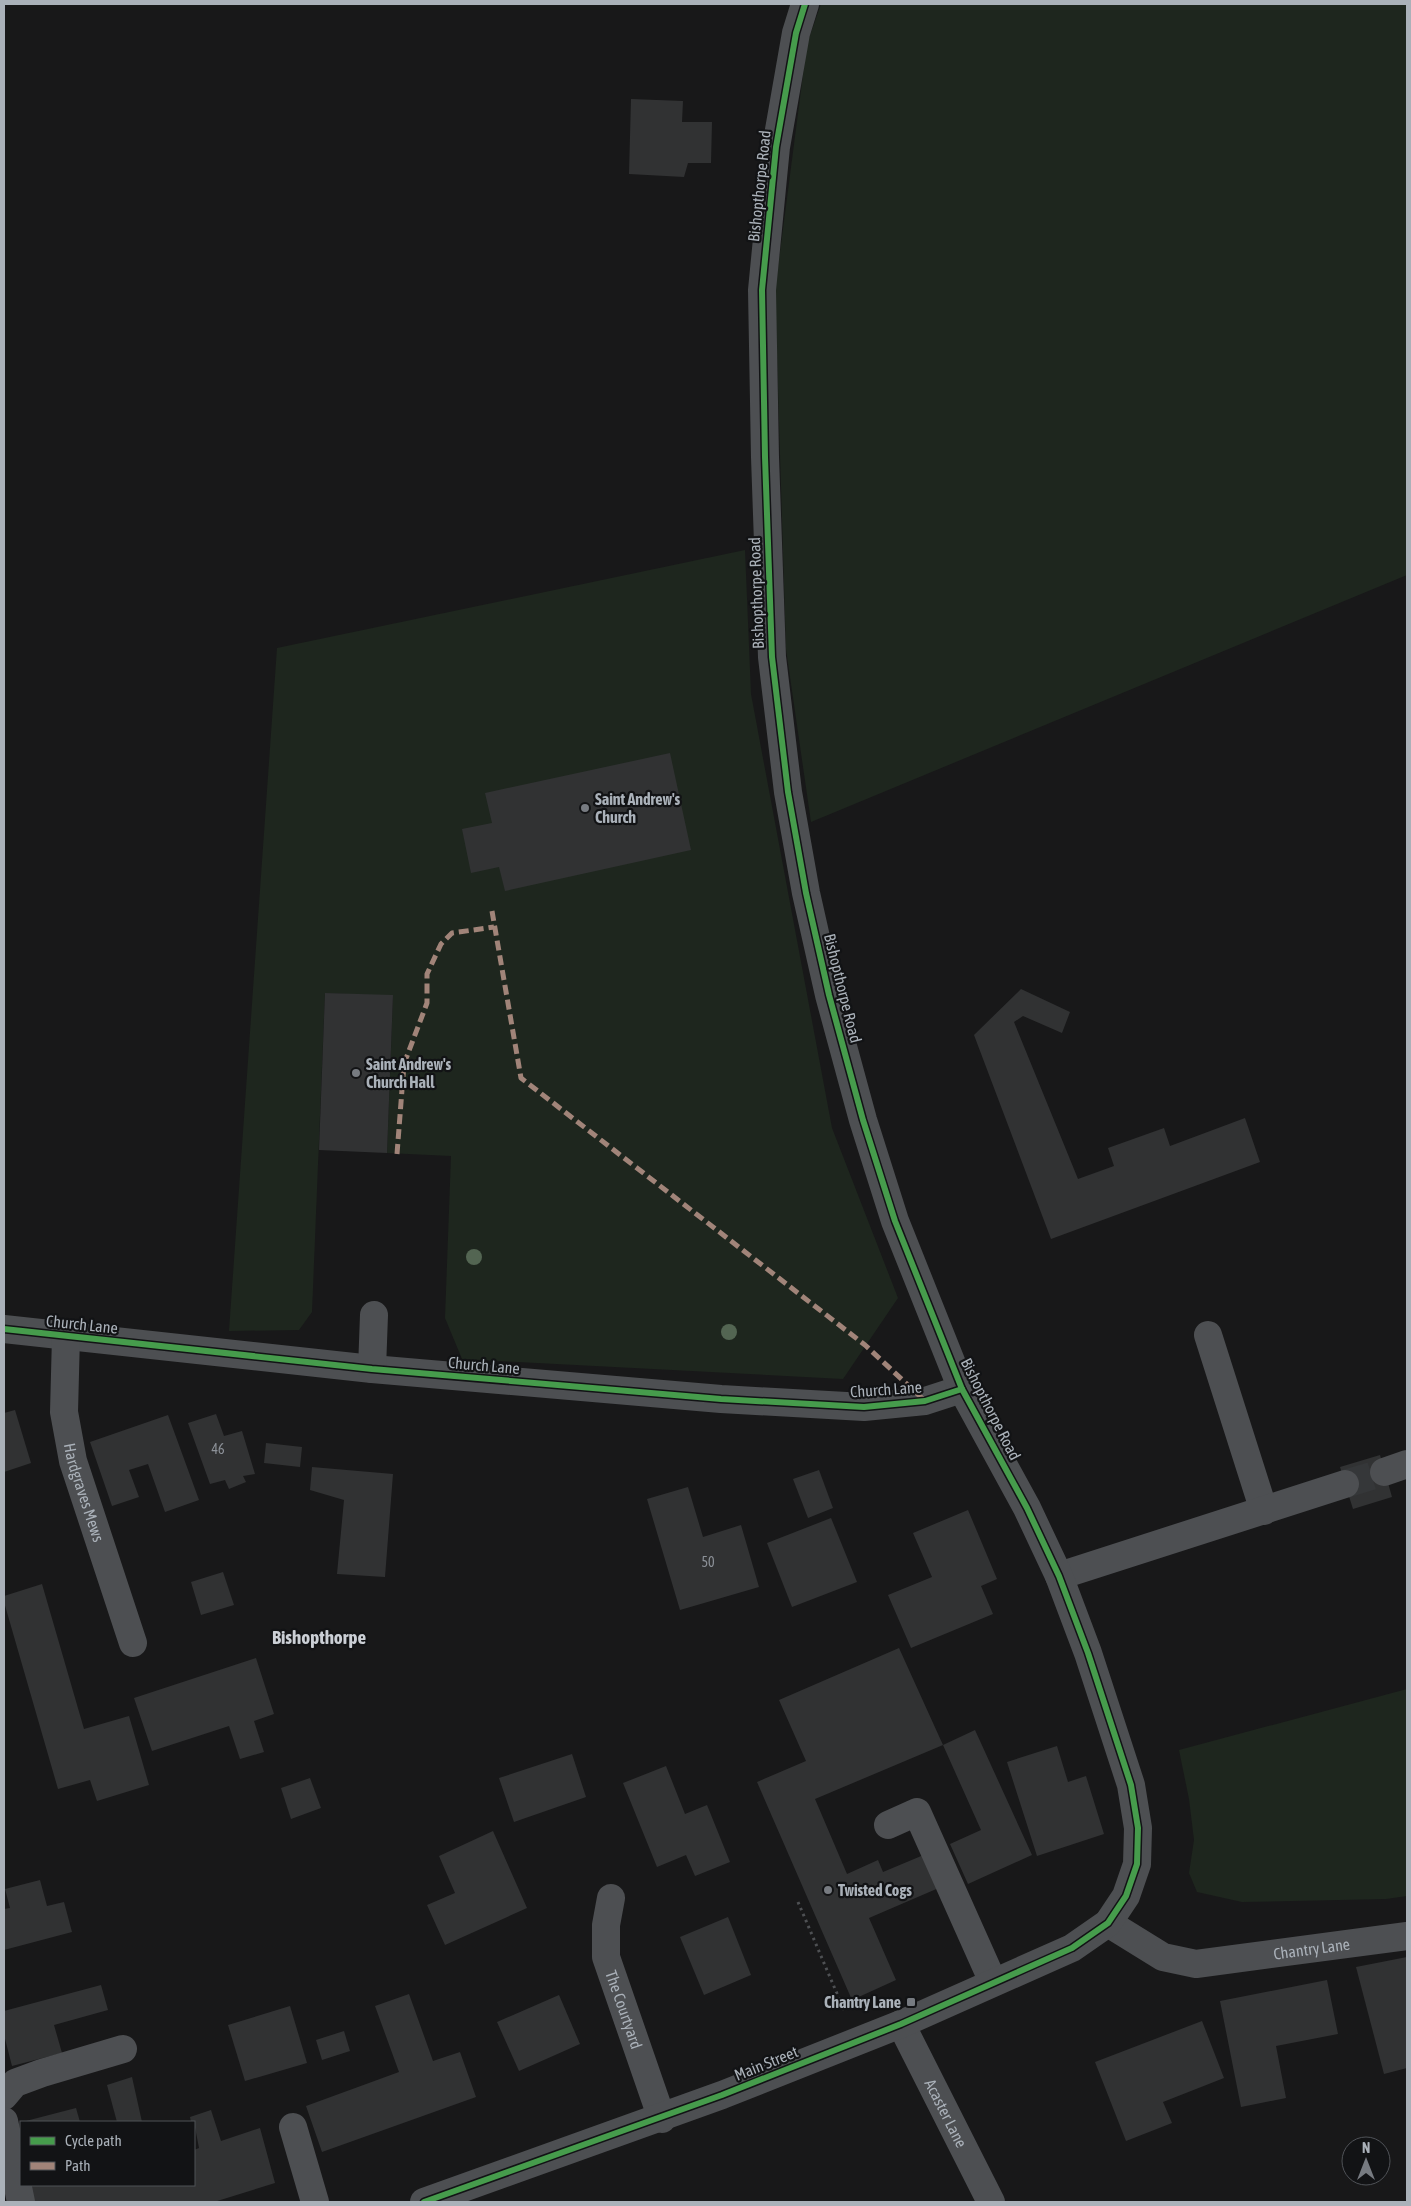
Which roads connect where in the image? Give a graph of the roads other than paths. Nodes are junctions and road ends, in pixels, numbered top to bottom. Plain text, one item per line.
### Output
1 (805, 4) edge
2 (374, 1315) dead end
3 (4, 1330) edge
4 (66, 1336) junction
5 (1208, 1336) dead end
6 (372, 1369) junction
7 (962, 1388) junction
8 (1345, 1484) tunnel mouth
9 (1264, 1511) junction
10 (1059, 1576) junction
11 (133, 1643) dead end
12 (888, 1825) dead end
13 (611, 1898) dead end
14 (1108, 1923) junction
15 (1407, 1936) edge
16 (993, 1982) junction
17 (901, 2024) junction
18 (123, 2049) dead end
19 (4, 2096) edge
20 (662, 2118) junction
21 (4, 2121) edge
22 (292, 2127) dead end
23 (21, 2202) edge
24 (315, 2202) edge
25 (424, 2202) edge
26 (991, 2202) edge

1 - 7 street, Bishopthorpe Road
2 - 6 street
3 - 4 street, Church Lane
4 - 6 street, Church Lane
4 - 11 street, Hardgraves Mews
5 - 9 street
6 - 7 street, Church Lane
7 - 10 street, Bishopthorpe Road
8 - 9 street
9 - 10 street
10 - 14 street, Bishopthorpe Road
12 - 16 street
13 - 20 street, The Courtyard
14 - 15 street, Chantry Lane
14 - 16 street, Main Street
16 - 17 street, Main Street
17 - 20 street, Main Street
17 - 26 street, Acaster Lane
18 - 19 street
20 - 25 street, Main Street
21 - 23 street
22 - 24 street

